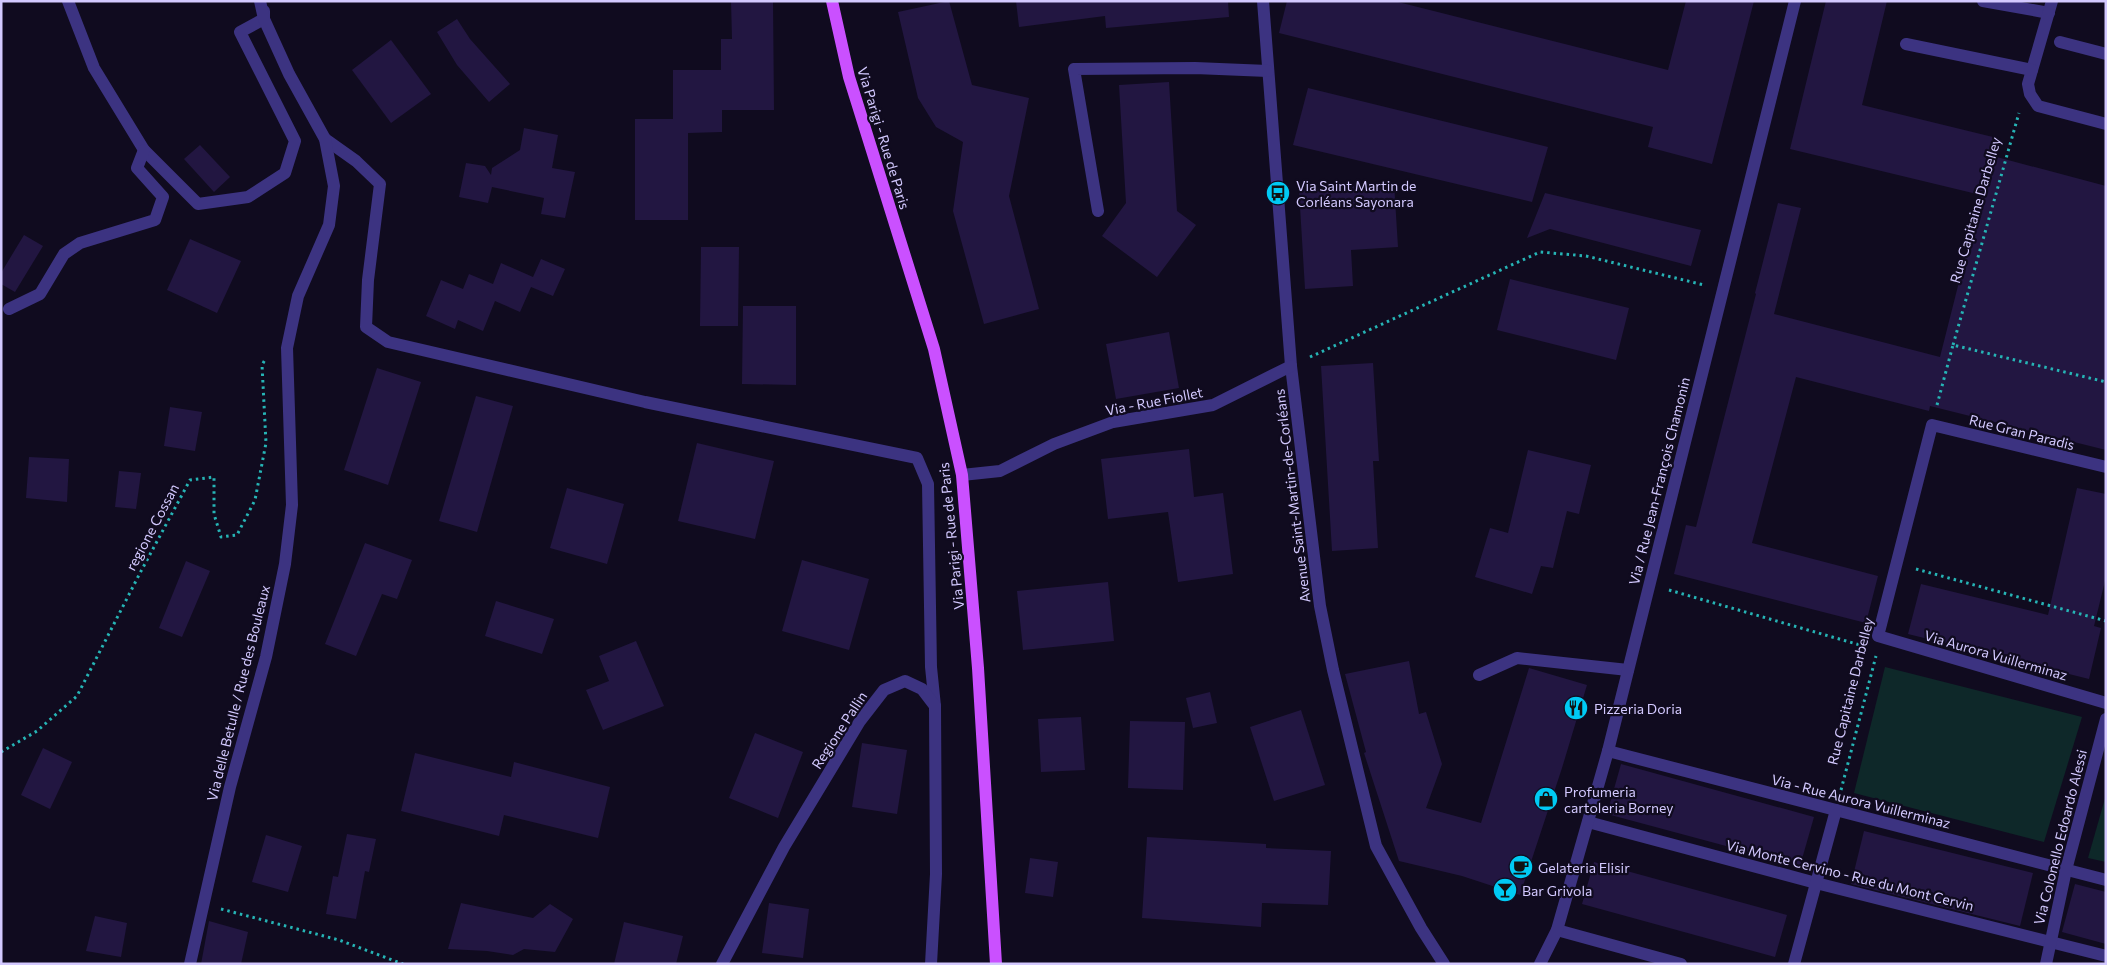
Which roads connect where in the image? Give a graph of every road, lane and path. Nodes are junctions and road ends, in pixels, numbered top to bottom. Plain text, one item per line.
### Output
1 (68, 1) edge
2 (260, 1) edge
3 (265, 1) edge
4 (832, 1) edge
5 (1263, 1) edge
6 (1794, 1) edge
7 (1983, 1) edge
8 (2050, 7) edge
9 (264, 19) junction
10 (2060, 42) dead end
11 (1906, 44) dead end
12 (2106, 54) edge
13 (2032, 70) junction
14 (1268, 71) junction
15 (2028, 84) junction
16 (2106, 124) edge
17 (325, 139) junction
18 (144, 150) junction
19 (1098, 211) dead end
20 (1722, 289) junction
21 (9, 309) dead end
22 (1953, 345) junction
23 (287, 348) junction
24 (1291, 366) junction
25 (2106, 382) edge
26 (1932, 425) junction
27 (2106, 467) edge
28 (962, 475) junction
29 (1896, 564) junction
30 (2106, 620) edge
31 (1878, 636) junction
32 (1628, 670) junction
33 (1479, 675) dead end
34 (2106, 703) edge
35 (935, 706) junction
36 (2106, 719) edge
37 (1608, 751) junction
38 (1, 752) edge
39 (1836, 810) junction
40 (1588, 822) junction
41 (2066, 870) junction
42 (2106, 880) edge
43 (1816, 883) junction
44 (203, 904) junction
45 (1557, 930) junction
46 (2050, 942) junction
47 (2106, 956) edge
48 (190, 964) edge
49 (402, 964) edge
50 (722, 964) edge
51 (931, 964) edge
52 (996, 964) edge
53 (1444, 964) edge
54 (1540, 964) edge
55 (1681, 964) edge
56 (1794, 964) edge
57 (2046, 964) edge

1 - 18 street
2 - 9 street, Via delle Betulle / Rue des Bouleaux
3 - 9 street
4 - 28 main road, Via Parigi - Rue de Paris
5 - 14 street, Avenue Saint-Martin-de-Corléans
6 - 20 street, Via / Rue Jean-François Chamonin
7 - 8 street
8 - 13 street
9 - 17 street, Via delle Betulle / Rue des Bouleaux
9 - 18 street
10 - 12 street
11 - 13 street
13 - 15 street
14 - 19 street
14 - 24 street, Avenue Saint-Martin-de-Corléans
15 - 16 street
15 - 22 path, Rue Capitaine Darbelley
17 - 23 street, Via delle Betulle / Rue des Bouleaux
17 - 35 street
18 - 21 street
20 - 24 path
20 - 32 street, Via / Rue Jean-François Chamonin
22 - 25 path
22 - 26 path, Rue Capitaine Darbelley
23 - 38 path, regione Cossan
23 - 44 street, Via delle Betulle / Rue des Bouleaux
24 - 28 street, Via - Rue Fiollet
24 - 53 street, Avenue Saint-Martin-de-Corléans
26 - 27 street, Rue Gran Paradis
26 - 29 street, Rue Capitaine Darbelley
28 - 52 main road, Via Parigi - Rue de Paris
29 - 30 path
29 - 31 street, Rue Capitaine Darbelley
31 - 34 street, Via Aurora Vuillerminaz
31 - 39 path, Rue Capitaine Darbelley
32 - 33 street
32 - 37 street, Via / Rue Jean-François Chamonin
35 - 50 street, Regione Pallin
35 - 51 street
36 - 41 street, Via Colonello Edoardo Alessi
37 - 39 street, Via - Rue Aurora Vuillerminaz
37 - 40 street, Via / Rue Jean-François Chamonin
39 - 41 street, Via - Rue Aurora Vuillerminaz
39 - 43 street
40 - 43 street, Via Monte Cervino - Rue du Mont Cervin
40 - 45 street, Via / Rue Jean-François Chamonin
41 - 42 street, Via - Rue Aurora Vuillerminaz
41 - 46 street, Via Colonello Edoardo Alessi
43 - 46 street, Via Monte Cervino - Rue du Mont Cervin
43 - 56 street
44 - 48 street, Via delle Betulle / Rue des Bouleaux
44 - 49 path
45 - 54 street, Via / Rue Jean-François Chamonin
45 - 55 street
46 - 47 street, Via Monte Cervino - Rue du Mont Cervin
46 - 57 street, Via Colonello Edoardo Alessi

